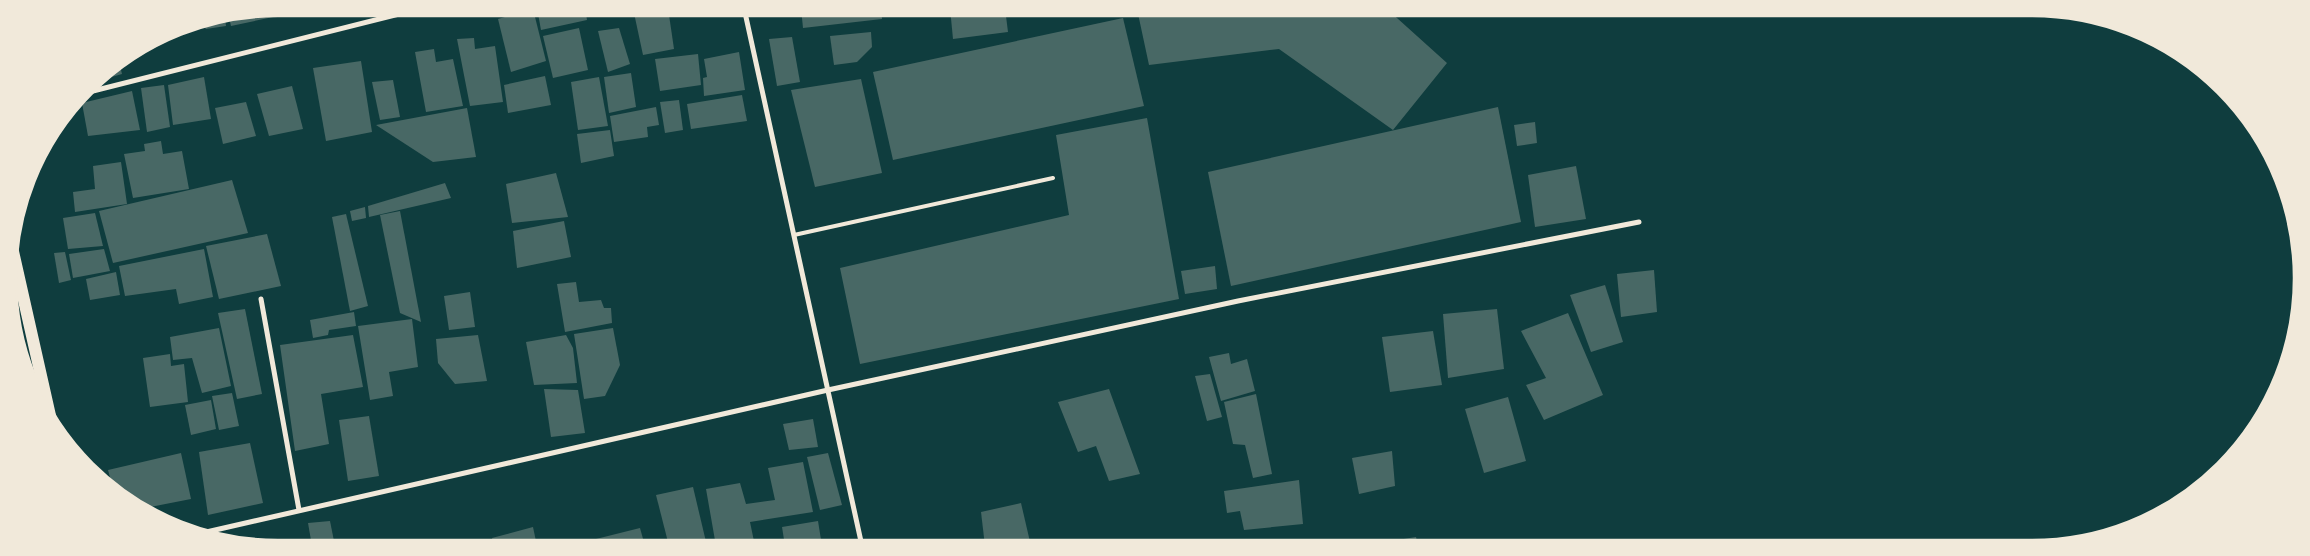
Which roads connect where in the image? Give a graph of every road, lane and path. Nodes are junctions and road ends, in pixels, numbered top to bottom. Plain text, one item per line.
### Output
1 (392, 16) edge
2 (746, 16) edge
3 (94, 92) edge
4 (1053, 178) dead end
5 (1639, 222) dead end
6 (794, 235) junction
7 (17, 267) edge
8 (261, 299) dead end
9 (828, 390) junction
10 (47, 401) edge
11 (299, 510) junction
12 (208, 531) edge
13 (861, 540) edge

1 - 3 street
2 - 6 street
4 - 6 lane
5 - 9 street
6 - 9 street
7 - 10 main road
8 - 11 street
9 - 11 street
9 - 13 street
11 - 12 street

